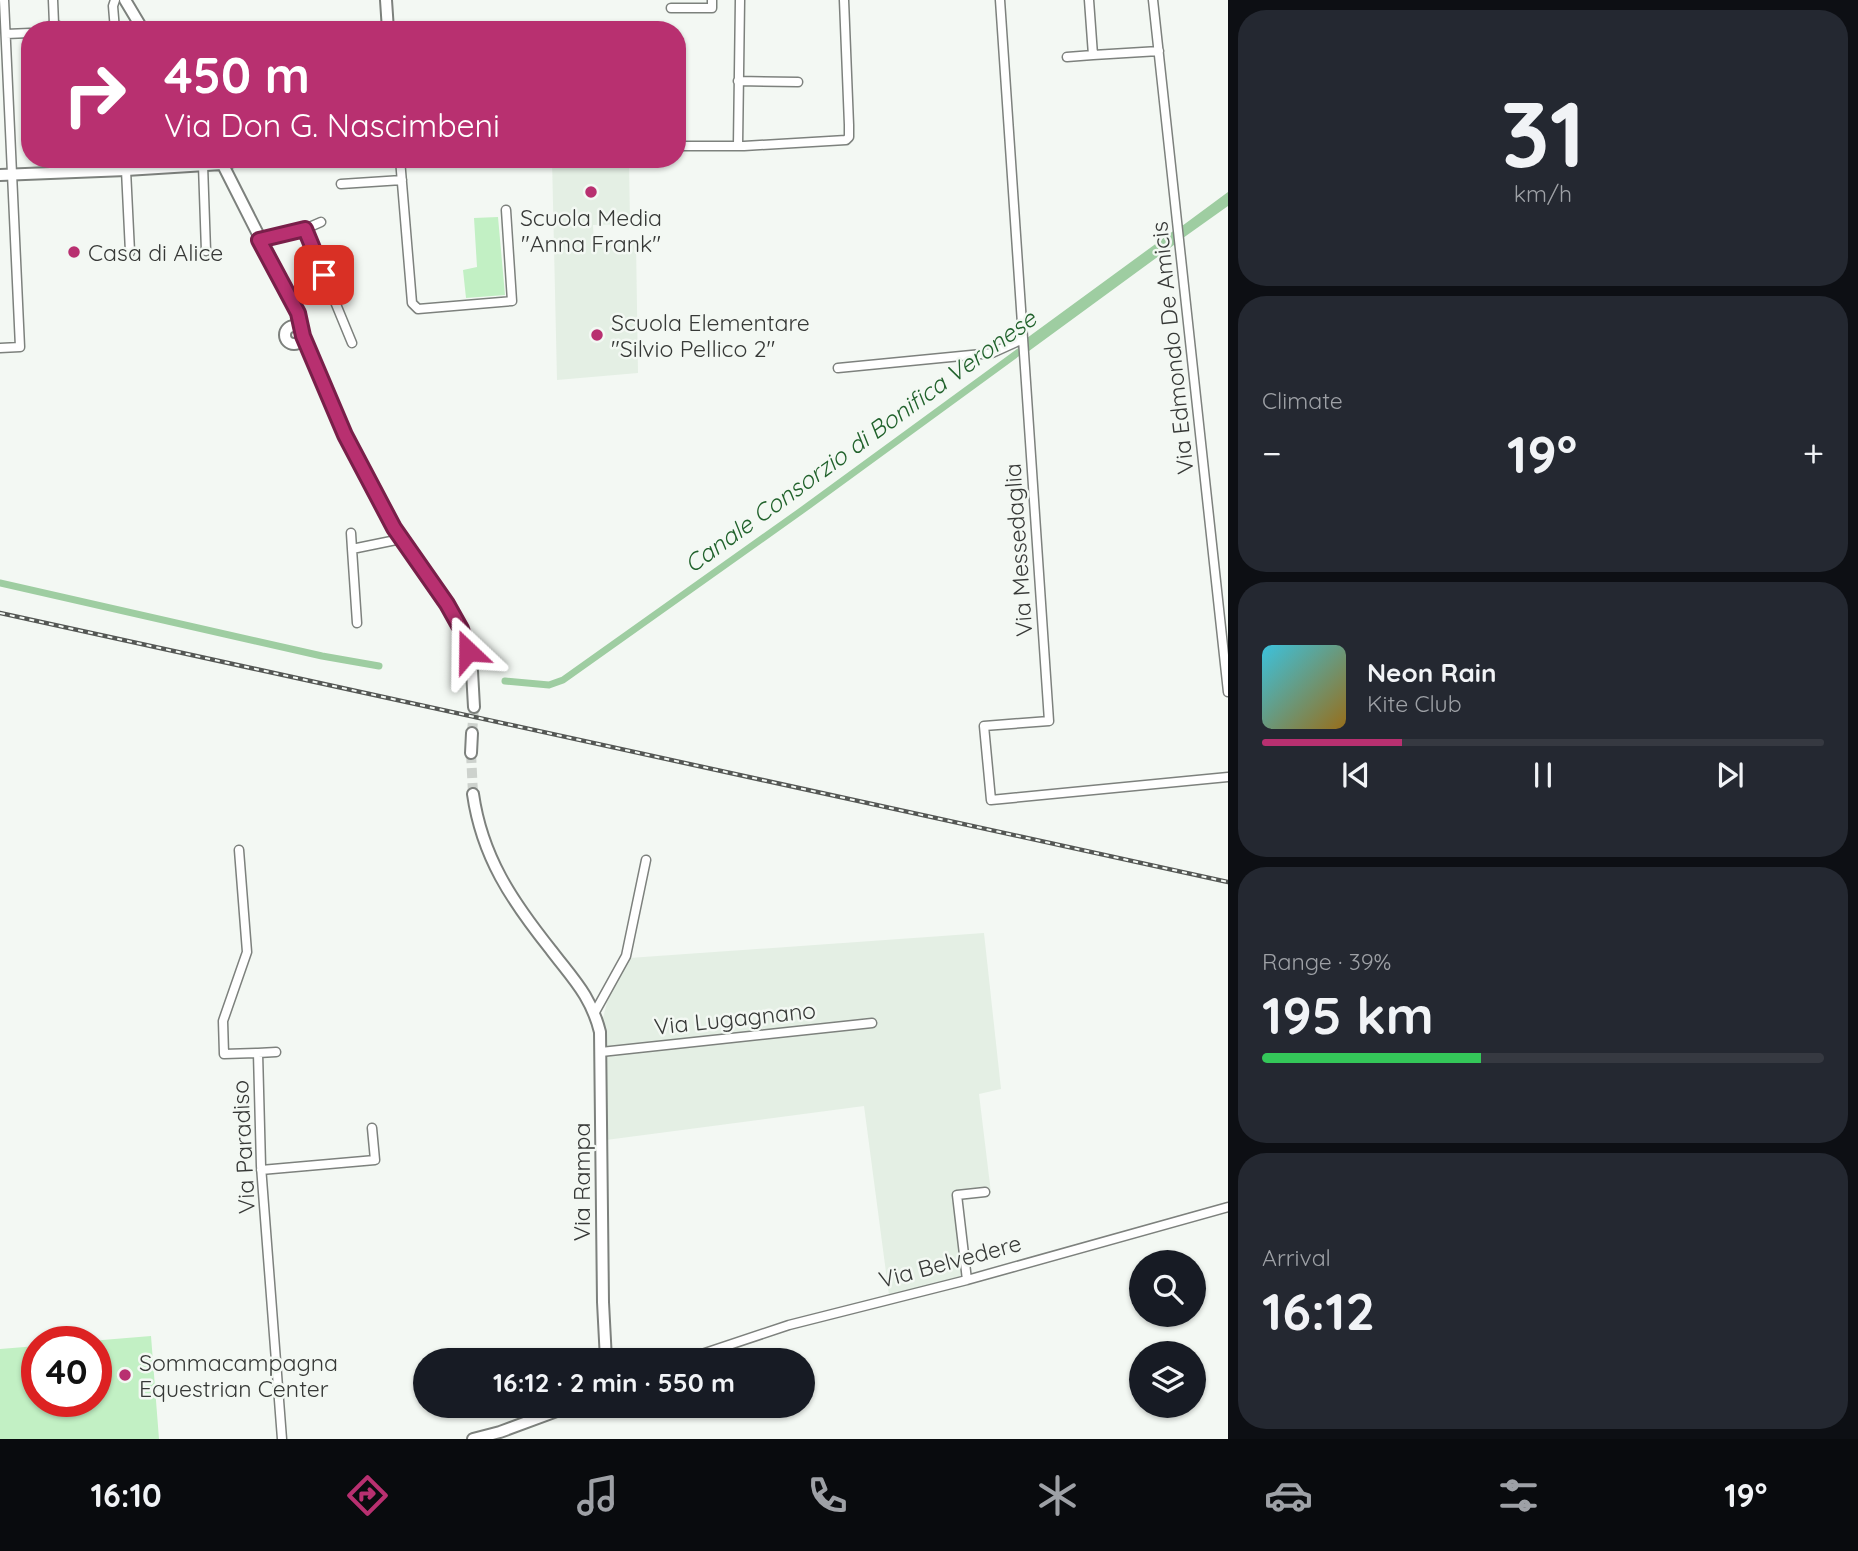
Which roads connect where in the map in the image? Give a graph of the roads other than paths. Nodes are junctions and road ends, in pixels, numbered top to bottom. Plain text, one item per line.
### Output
1 (4, 0) edge
2 (53, 0) edge
3 (115, 0) edge
4 (125, 0) edge
5 (386, 0) edge
6 (712, 0) edge
7 (740, 0) edge
8 (844, 0) edge
9 (1000, 0) edge
10 (1089, 0) edge
11 (1153, 0) edge
12 (671, 8) dead end
13 (54, 21) edge
14 (114, 21) edge
15 (138, 21) edge
16 (387, 21) edge
17 (21, 33) edge
18 (6, 34) junction
19 (1159, 51) junction
20 (1093, 55) junction
21 (1067, 57) dead end
22 (738, 81) junction
23 (798, 82) dead end
24 (4, 99) edge
25 (738, 145) junction
26 (686, 146) edge
27 (108, 168) edge
28 (123, 168) edge
29 (203, 168) edge
30 (224, 168) edge
31 (401, 168) edge
32 (6, 175) edge
33 (402, 180) junction
34 (341, 184) dead end
35 (506, 210) dead end
36 (321, 222) dead end
37 (305, 229) junction
38 (259, 240) junction
39 (206, 251) dead end
40 (130, 252) dead end
41 (290, 298) junction
42 (299, 337) junction
43 (1023, 339) junction
44 (352, 343) dead end
45 (0, 348) edge
46 (838, 369) dead end
47 (351, 533) dead end
48 (401, 539) junction
49 (352, 549) junction
50 (357, 623) dead end
51 (1228, 692) edge
52 (474, 707) tunnel mouth
53 (472, 733) tunnel mouth
54 (471, 752) tunnel mouth
55 (1228, 777) edge
56 (473, 794) tunnel mouth
57 (239, 850) dead end
58 (646, 860) dead end
59 (595, 1012) junction
60 (873, 1023) dead end
61 (276, 1052) dead end
62 (601, 1052) junction
63 (258, 1053) junction
64 (372, 1128) dead end
65 (261, 1170) junction
66 (985, 1192) dead end
67 (1228, 1207) edge
68 (967, 1280) junction
69 (607, 1348) edge
70 (720, 1348) edge
71 (538, 1418) edge
72 (282, 1439) edge
73 (472, 1439) edge

1 - 18 street
2 - 13 street
3 - 14 street
4 - 15 street
5 - 16 street
6 - 12 street
7 - 22 street
8 - 25 street
9 - 43 street, Via Messedaglia
10 - 20 street
11 - 19 street, Via Edmondo De Amicis
17 - 18 street
18 - 24 street
19 - 20 street
19 - 51 street, Via Edmondo De Amicis
20 - 21 street
22 - 23 street
22 - 25 street
24 - 32 street
25 - 26 street
27 - 32 street
28 - 40 street
29 - 39 street
30 - 38 street
31 - 33 street
32 - 45 street
33 - 34 street
33 - 35 street
36 - 37 street
37 - 38 street
37 - 44 street
38 - 41 street
41 - 42 street
41 - 42 street
42 - 48 street
43 - 46 street
43 - 55 street, Via Messedaglia
47 - 49 street
48 - 49 street
48 - 52 street
49 - 50 street
53 - 54 street
56 - 59 street, Via Rampa
57 - 63 street, Via Paradiso
58 - 59 street
59 - 62 street, Via Rampa
60 - 62 street, Via Lugagnano
61 - 63 street
62 - 69 street, Via Rampa
63 - 65 street, Via Paradiso
64 - 65 street
65 - 72 street, Via Paradiso
66 - 68 street
67 - 68 street, Via Belvedere
68 - 70 street, Via Belvedere
71 - 73 street

